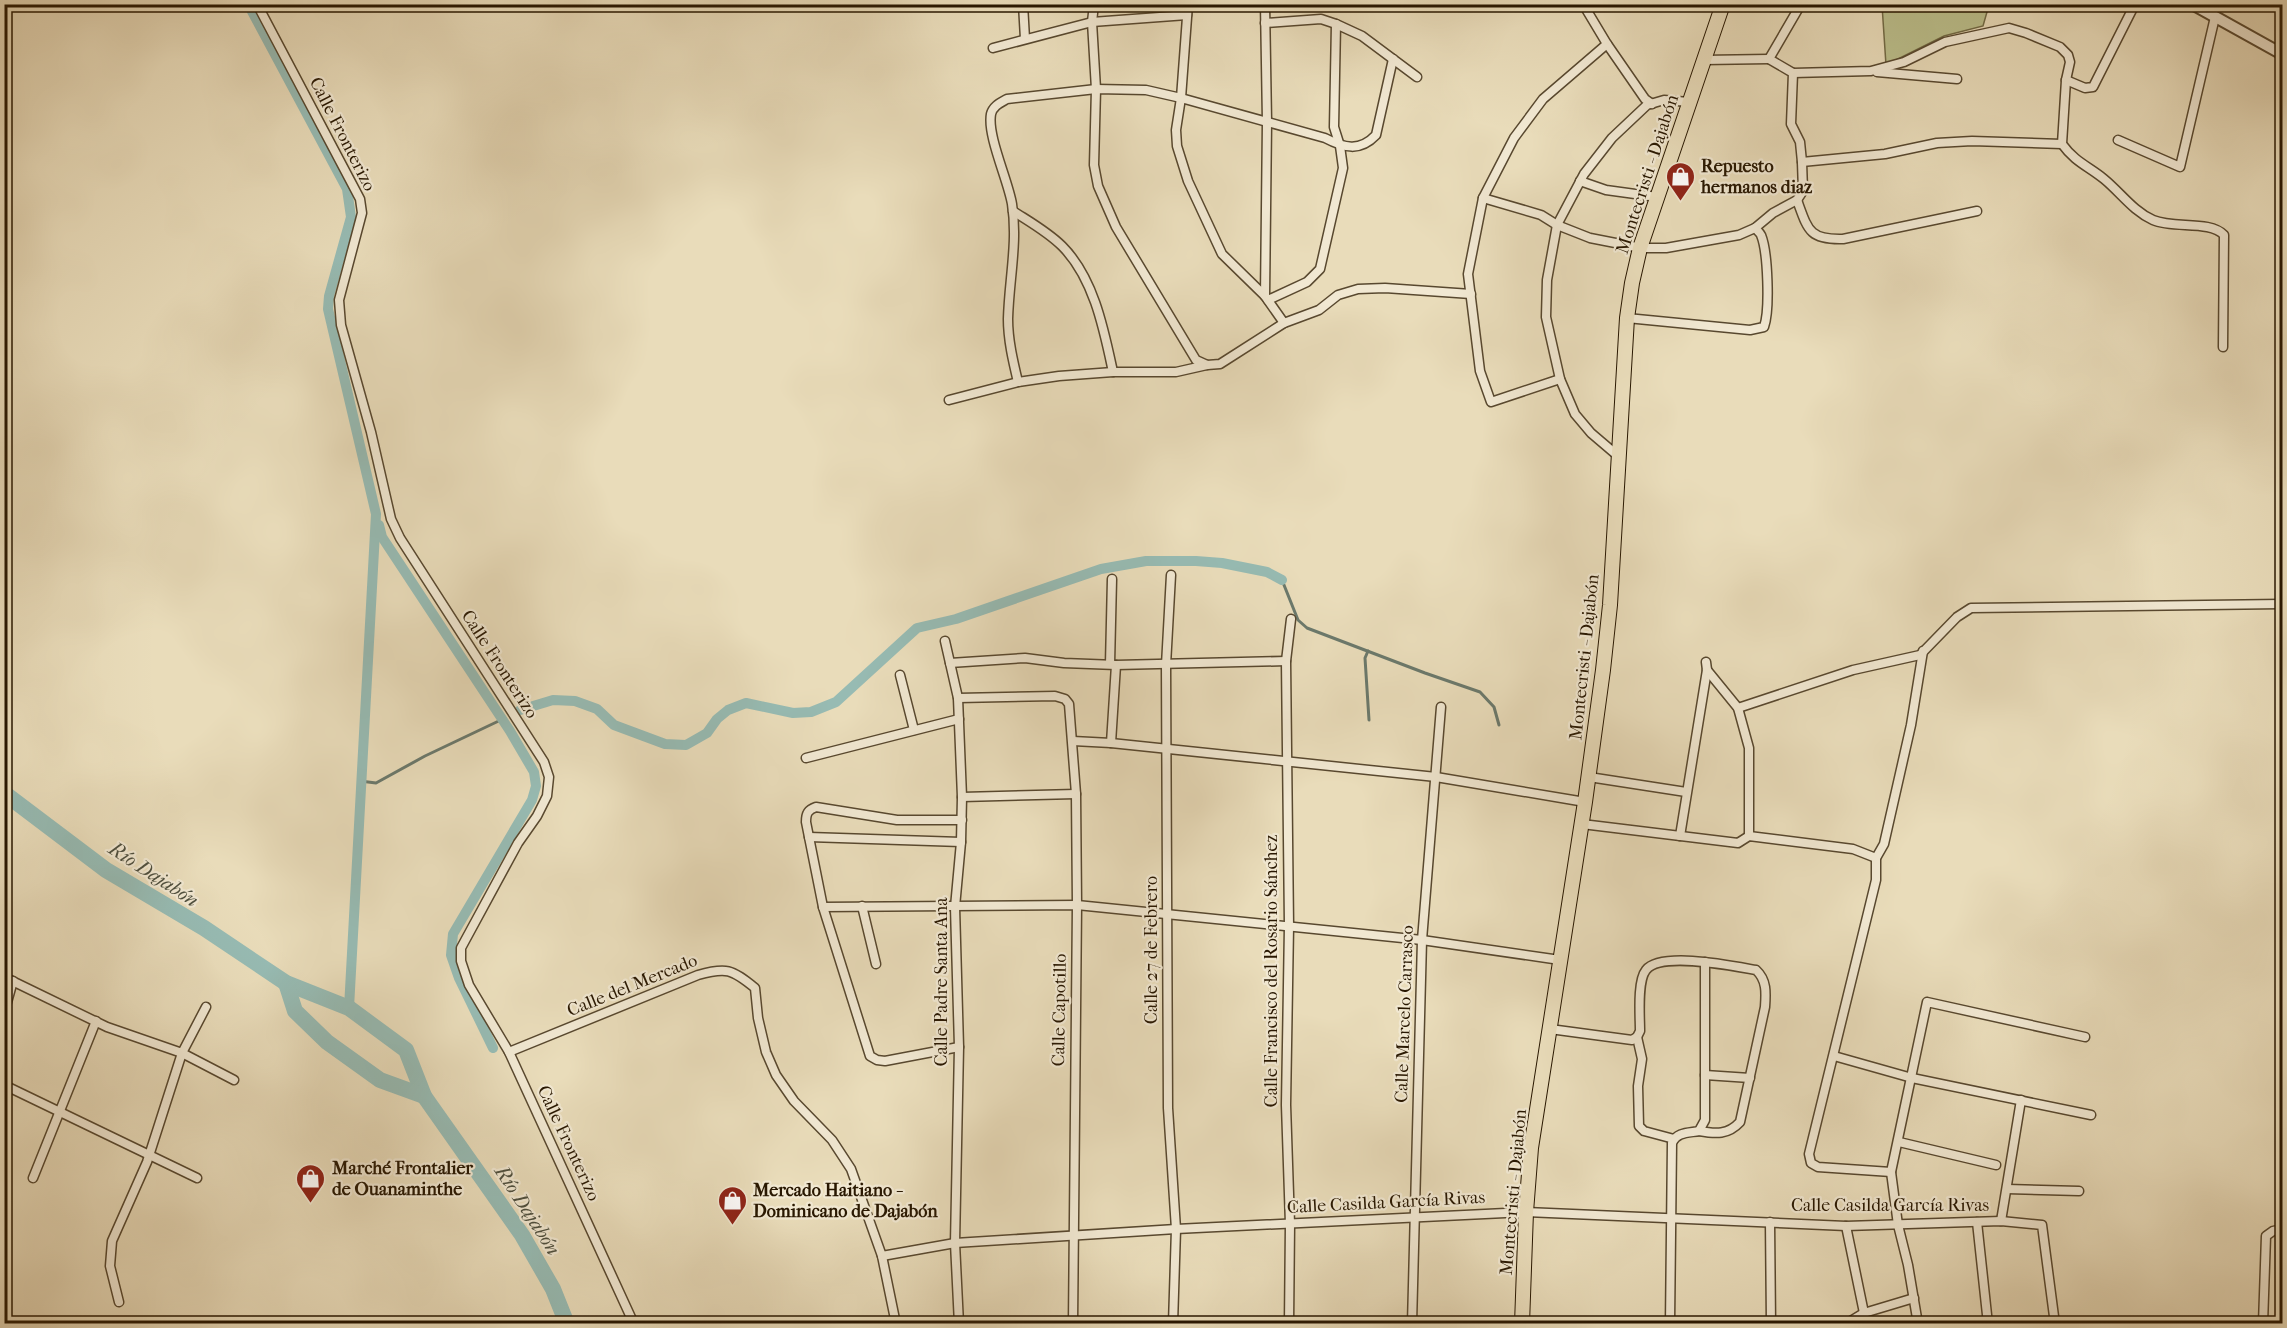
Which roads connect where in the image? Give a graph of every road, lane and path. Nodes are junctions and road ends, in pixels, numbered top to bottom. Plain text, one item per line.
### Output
1 (257, 4) edge
2 (1023, 4) edge
3 (1094, 4) edge
4 (1188, 4) edge
5 (1265, 4) edge
6 (1583, 4) edge
7 (1723, 4) edge
8 (1801, 4) edge
9 (2135, 4) edge
10 (2192, 4) edge
11 (2213, 12) edge
12 (1187, 15) junction
13 (1092, 22) junction
14 (1266, 23) junction
15 (1335, 24) junction
16 (1025, 39) junction
17 (1607, 44) junction
18 (993, 48) dead end
19 (2283, 54) edge
20 (1394, 59) junction
21 (1769, 59) junction
22 (1703, 60) junction
23 (1871, 71) junction
24 (1793, 73) junction
25 (1417, 77) dead end
26 (1957, 79) dead end
27 (2066, 80) junction
28 (1096, 89) junction
29 (1181, 98) junction
30 (1689, 102) junction
31 (1652, 104) junction
32 (1267, 122) junction
33 (2118, 140) dead end
34 (2062, 144) junction
35 (1340, 147) junction
36 (1802, 162) junction
37 (1580, 181) junction
38 (1483, 198) junction
39 (1657, 198) junction
40 (1797, 200) junction
41 (1013, 212) junction
42 (1977, 212) dead end
43 (1557, 225) junction
44 (1755, 228) junction
45 (1640, 248) junction
46 (1471, 294) junction
47 (1266, 298) junction
48 (1627, 318) junction
49 (1284, 323) junction
50 (2223, 347) dead end
51 (1207, 365) junction
52 (1113, 372) junction
53 (1560, 379) junction
54 (1017, 382) junction
55 (949, 400) dead end
56 (1618, 456) junction
57 (1171, 576) dead end
58 (1112, 579) dead end
59 (2283, 604) edge
60 (1291, 619) dead end
61 (945, 641) dead end
62 (1923, 651) junction
63 (1286, 661) junction
64 (950, 663) junction
65 (1113, 665) junction
66 (1166, 665) junction
67 (900, 675) dead end
68 (958, 698) junction
69 (1442, 707) dead end
70 (1738, 708) junction
71 (959, 719) junction
72 (914, 730) junction
73 (1073, 741) junction
74 (1111, 742) junction
75 (1168, 749) junction
76 (806, 758) dead end
77 (1288, 760) junction
78 (1436, 777) junction
79 (1589, 777) junction
80 (1686, 792) junction
81 (1076, 794) junction
82 (962, 797) junction
83 (1585, 802) junction
84 (962, 820) junction
85 (1582, 824) junction
86 (1680, 836) junction
87 (1749, 836) junction
88 (809, 837) junction
89 (961, 842) junction
90 (1876, 858) junction
91 (1077, 905) junction
92 (862, 906) junction
93 (823, 907) junction
94 (955, 907) junction
95 (1167, 913) junction
96 (1289, 926) junction
97 (1422, 940) junction
98 (1560, 960) junction
99 (1705, 962) junction
100 (876, 964) dead end
101 (9, 979) edge
102 (206, 1007) dead end
103 (4, 1013) edge
104 (96, 1022) junction
105 (1550, 1029) junction
106 (1637, 1037) junction
107 (2085, 1037) dead end
108 (959, 1047) junction
109 (509, 1052) junction
110 (182, 1053) junction
111 (1834, 1056) junction
112 (1705, 1075) junction
113 (1912, 1077) junction
114 (1750, 1078) junction
115 (234, 1080) dead end
116 (4, 1084) edge
117 (2021, 1100) junction
118 (61, 1112) junction
119 (2091, 1115) dead end
120 (1699, 1131) junction
121 (1674, 1139) junction
122 (1899, 1142) junction
123 (150, 1154) junction
124 (1996, 1165) dead end
125 (1891, 1172) junction
126 (33, 1178) dead end
127 (197, 1178) dead end
128 (2007, 1189) junction
129 (2079, 1191) dead end
130 (1526, 1212) junction
131 (1414, 1216) junction
132 (1671, 1219) junction
133 (2001, 1221) junction
134 (1770, 1222) junction
135 (1977, 1222) junction
136 (1290, 1224) junction
137 (1898, 1225) junction
138 (1846, 1226) junction
139 (1176, 1229) junction
140 (2283, 1229) edge
141 (1074, 1236) junction
142 (955, 1243) junction
143 (882, 1256) junction
144 (1914, 1298) junction
145 (119, 1302) dead end
146 (1864, 1313) junction
147 (634, 1323) edge
148 (896, 1323) edge
149 (959, 1323) edge
150 (1073, 1323) edge
151 (1173, 1323) edge
152 (1289, 1323) edge
153 (1412, 1323) edge
154 (1522, 1323) edge
155 (1670, 1323) edge
156 (1772, 1323) edge
157 (1846, 1323) edge
158 (1918, 1323) edge
159 (1988, 1323) edge
160 (2055, 1323) edge
161 (2263, 1323) edge

1 - 109 street, Calle Fronterizo
2 - 16 street
3 - 13 street
4 - 12 street
5 - 14 street
6 - 17 street
7 - 22 main road, Montecristi - Dajabón
8 - 21 street
9 - 27 street
10 - 11 street
11 - 19 street
11 - 33 street
12 - 13 street
12 - 29 street
13 - 16 street
13 - 28 street
14 - 15 street
14 - 32 street
15 - 20 street
15 - 35 street
16 - 18 street
17 - 31 street
17 - 38 street
20 - 25 street
20 - 35 street
21 - 22 street
21 - 24 street
22 - 30 main road, Montecristi - Dajabón
23 - 24 street
23 - 26 street
23 - 27 street
24 - 36 street
27 - 34 street
28 - 29 street
28 - 41 street
28 - 51 street
29 - 32 street
29 - 47 street
30 - 31 street
30 - 39 main road, Montecristi - Dajabón
31 - 37 street
32 - 35 street
32 - 47 street
34 - 36 street
34 - 50 street
35 - 47 street
36 - 40 street
37 - 39 street
37 - 43 street
38 - 43 street
38 - 46 street
39 - 45 main road, Montecristi - Dajabón
40 - 42 street
40 - 44 street
41 - 52 street
41 - 54 street
43 - 45 street
43 - 53 street
44 - 45 street
44 - 48 street
45 - 48 main road, Montecristi - Dajabón
46 - 49 street
46 - 53 street
47 - 49 street
48 - 56 main road, Montecristi - Dajabón
49 - 51 street
51 - 52 street
52 - 54 street
53 - 56 street
54 - 55 street
56 - 79 main road, Montecristi - Dajabón
57 - 66 street, Calle 27 de Febrero
58 - 65 street
59 - 62 street
60 - 63 street, Calle Francisco del Rosario Sánchez
61 - 64 street, Calle Padre Santa Ana
62 - 70 street
62 - 90 street
63 - 66 street
63 - 77 street, Calle Francisco del Rosario Sánchez
64 - 65 street
64 - 68 street, Calle Padre Santa Ana
65 - 66 street
65 - 74 street
66 - 75 street, Calle 27 de Febrero
67 - 72 street
68 - 71 street, Calle Padre Santa Ana
68 - 73 street, Calle Capotillo
69 - 78 street, Calle Marcelo Carrasco
70 - 80 street
70 - 87 street
71 - 72 street
71 - 82 street, Calle Padre Santa Ana
72 - 76 street
73 - 74 street
73 - 81 street, Calle Capotillo
74 - 75 street
75 - 77 street
75 - 95 street, Calle 27 de Febrero
77 - 78 street
77 - 96 street, Calle Francisco del Rosario Sánchez
78 - 83 street
78 - 97 street, Calle Marcelo Carrasco
79 - 80 street
79 - 83 main road, Montecristi - Dajabón
80 - 86 street
81 - 82 street
81 - 91 street, Calle Capotillo
82 - 84 street, Calle Padre Santa Ana
83 - 85 main road, Montecristi - Dajabón
84 - 88 street
84 - 89 street, Calle Padre Santa Ana
85 - 86 street
85 - 98 main road, Montecristi - Dajabón
86 - 87 street
87 - 90 street
88 - 89 street
88 - 93 street
89 - 94 street, Calle Padre Santa Ana
90 - 111 street
91 - 94 street
91 - 95 street
91 - 141 street, Calle Capotillo
92 - 93 street
92 - 94 street
92 - 100 street
93 - 108 street
94 - 108 street, Calle Padre Santa Ana
95 - 96 street
95 - 139 street, Calle 27 de Febrero
96 - 97 street
96 - 136 street, Calle Francisco del Rosario Sánchez
97 - 98 street
97 - 131 street, Calle Marcelo Carrasco
98 - 105 main road, Montecristi - Dajabón
99 - 106 street
99 - 112 street
99 - 114 street
101 - 103 street
101 - 104 street
102 - 110 street
104 - 110 street
104 - 118 street
105 - 106 street
105 - 130 main road, Montecristi - Dajabón
106 - 121 street
107 - 113 street
108 - 142 street, Calle Padre Santa Ana
109 - 143 street, Calle del Mercado
109 - 147 street, Calle Fronterizo
110 - 115 street
110 - 123 street
111 - 113 street
111 - 125 street
112 - 114 street
112 - 120 street
113 - 117 street
113 - 122 street
114 - 120 street
116 - 118 street
117 - 119 street
117 - 128 street
118 - 123 street
118 - 126 street
120 - 121 street
121 - 132 street
122 - 124 street
122 - 125 street
123 - 127 street
123 - 145 street
125 - 137 street
128 - 129 street
128 - 133 street
130 - 131 street, Calle Casilda García Rivas
130 - 132 street, Calle Casilda García Rivas
130 - 154 main road, Montecristi - Dajabón
131 - 136 street, Calle Casilda García Rivas
131 - 153 street, Calle Marcelo Carrasco
132 - 134 street, Calle Casilda García Rivas
132 - 155 street
133 - 135 street, Calle Casilda García Rivas
133 - 160 street, Calle Casilda García Rivas
134 - 138 street, Calle Casilda García Rivas
134 - 156 street
135 - 137 street, Calle Casilda García Rivas
135 - 159 street
136 - 139 street, Calle Casilda García Rivas
136 - 152 street, Calle Francisco del Rosario Sánchez
137 - 138 street, Calle Casilda García Rivas
137 - 144 street
138 - 146 street
139 - 141 street, Calle Casilda García Rivas
139 - 151 street, Calle 27 de Febrero
140 - 161 street
141 - 142 street, Calle Casilda García Rivas
141 - 150 street, Calle Capotillo
142 - 143 street, Calle Casilda García Rivas
142 - 149 street, Calle Padre Santa Ana
143 - 148 street, Calle del Mercado
144 - 146 street
144 - 158 street
146 - 157 street

